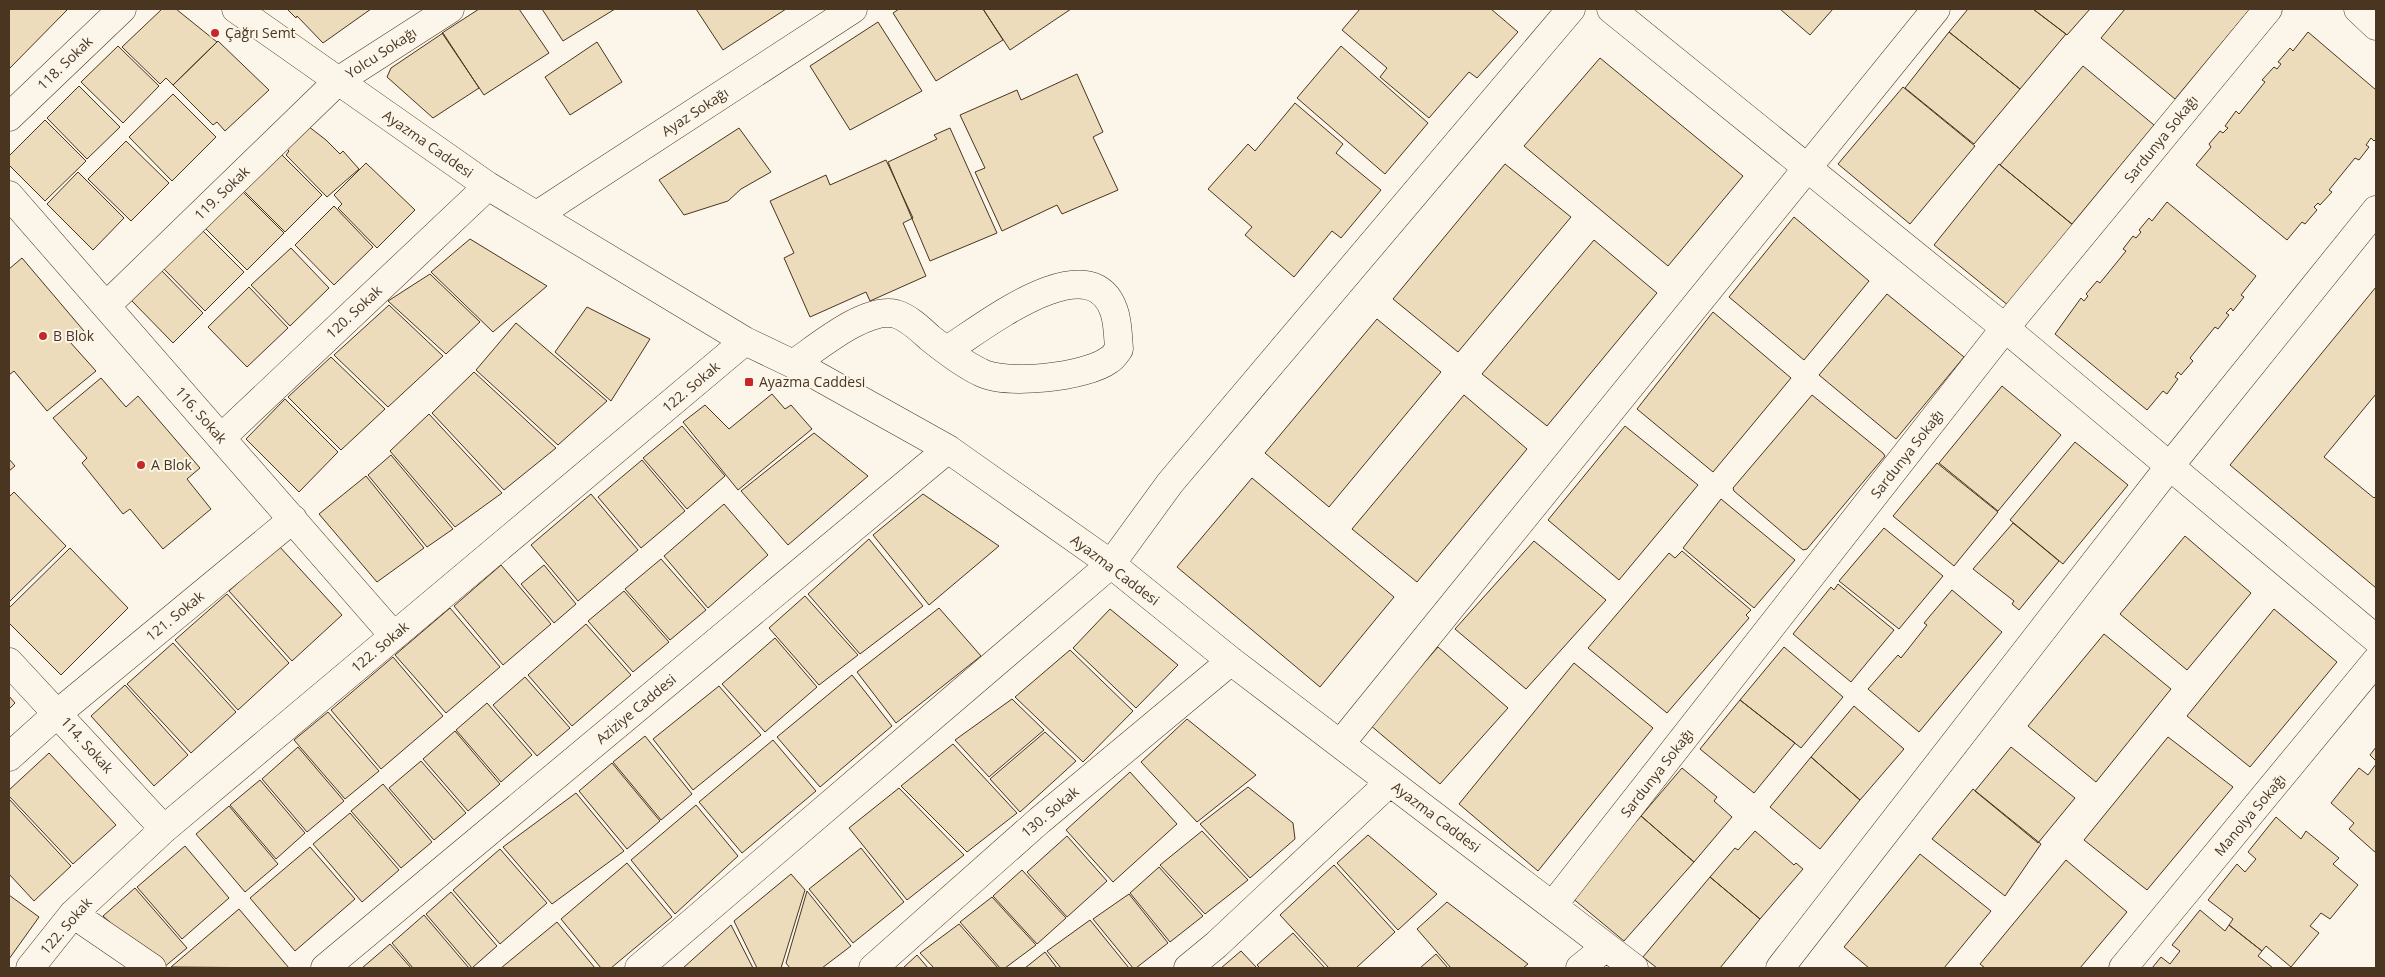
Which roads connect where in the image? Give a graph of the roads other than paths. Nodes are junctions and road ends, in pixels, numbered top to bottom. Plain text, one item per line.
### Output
1 (122, 9) edge
2 (236, 9) edge
3 (450, 9) edge
4 (854, 9) edge
5 (1571, 9) edge
6 (1611, 9) edge
7 (1936, 9) edge
8 (2268, 9) edge
9 (2358, 9) edge
10 (2376, 26) edge
11 (338, 81) junction
12 (9, 117) edge
13 (1807, 168) junction
14 (488, 186) junction
15 (9, 195) edge
16 (2376, 210) edge
17 (537, 215) junction
18 (106, 306) junction
19 (2005, 328) junction
20 (745, 341) junction
21 (947, 350) junction
22 (793, 364) junction
23 (220, 438) junction
24 (948, 449) junction
25 (2168, 467) junction
26 (292, 519) junction
27 (1111, 564) junction
28 (394, 636) junction
29 (2376, 639) edge
30 (1231, 661) junction
31 (2376, 661) edge
32 (9, 662) edge
33 (58, 713) junction
34 (1341, 743) junction
35 (9, 756) edge
36 (1390, 782) junction
37 (164, 829) junction
38 (1553, 905) junction
39 (73, 914) junction
40 (1606, 947) junction
41 (30, 968) edge
42 (152, 968) edge
43 (324, 968) edge
44 (639, 968) edge
45 (873, 968) edge
46 (1188, 968) edge
47 (1580, 968) edge
48 (1634, 968) edge
49 (1780, 968) edge
50 (2123, 968) edge

1 - 12 street, 118. Sokak
2 - 11 street, Ayazma Caddesi
3 - 11 street, Yolcu Sokağı
4 - 17 street, Ayaz Sokağı
5 - 27 street
6 - 13 street
7 - 13 street
8 - 19 street, Sardunya Sokağı
9 - 10 street
11 - 14 street, Ayazma Caddesi
11 - 18 street, 119. Sokak
13 - 19 street
13 - 34 street
14 - 17 street, Ayazma Caddesi
14 - 23 street, 120. Sokak
15 - 18 street, 116. Sokak
16 - 25 street
17 - 20 street, Ayazma Caddesi
18 - 23 street, 116. Sokak
19 - 25 street
19 - 38 street, Sardunya Sokağı
20 - 22 street, Ayazma Caddesi
20 - 28 street, 122. Sokak
21 - 21 street
21 - 22 street
22 - 24 street, Ayazma Caddesi
23 - 26 street, 116. Sokak
24 - 27 street, Ayazma Caddesi
24 - 43 street, Aziziye Caddesi
25 - 29 street
25 - 49 street
26 - 28 street, 116. Sokak
26 - 33 street, 121. Sokak
27 - 30 street, Ayazma Caddesi
27 - 44 street
28 - 37 street, 122. Sokak
30 - 34 street, Ayazma Caddesi
30 - 45 street, 130. Sokak
31 - 50 street, Manolya Sokağı
32 - 33 street, 114. Sokak
33 - 35 street, 121. Sokak
33 - 37 street, 114. Sokak
34 - 36 street, Ayazma Caddesi
36 - 38 street, Ayazma Caddesi
36 - 46 street
37 - 39 street, 122. Sokak
38 - 40 street, Ayazma Caddesi
39 - 41 street, 122. Sokak
39 - 42 street
40 - 47 street
40 - 48 street, Ayazma Caddesi

